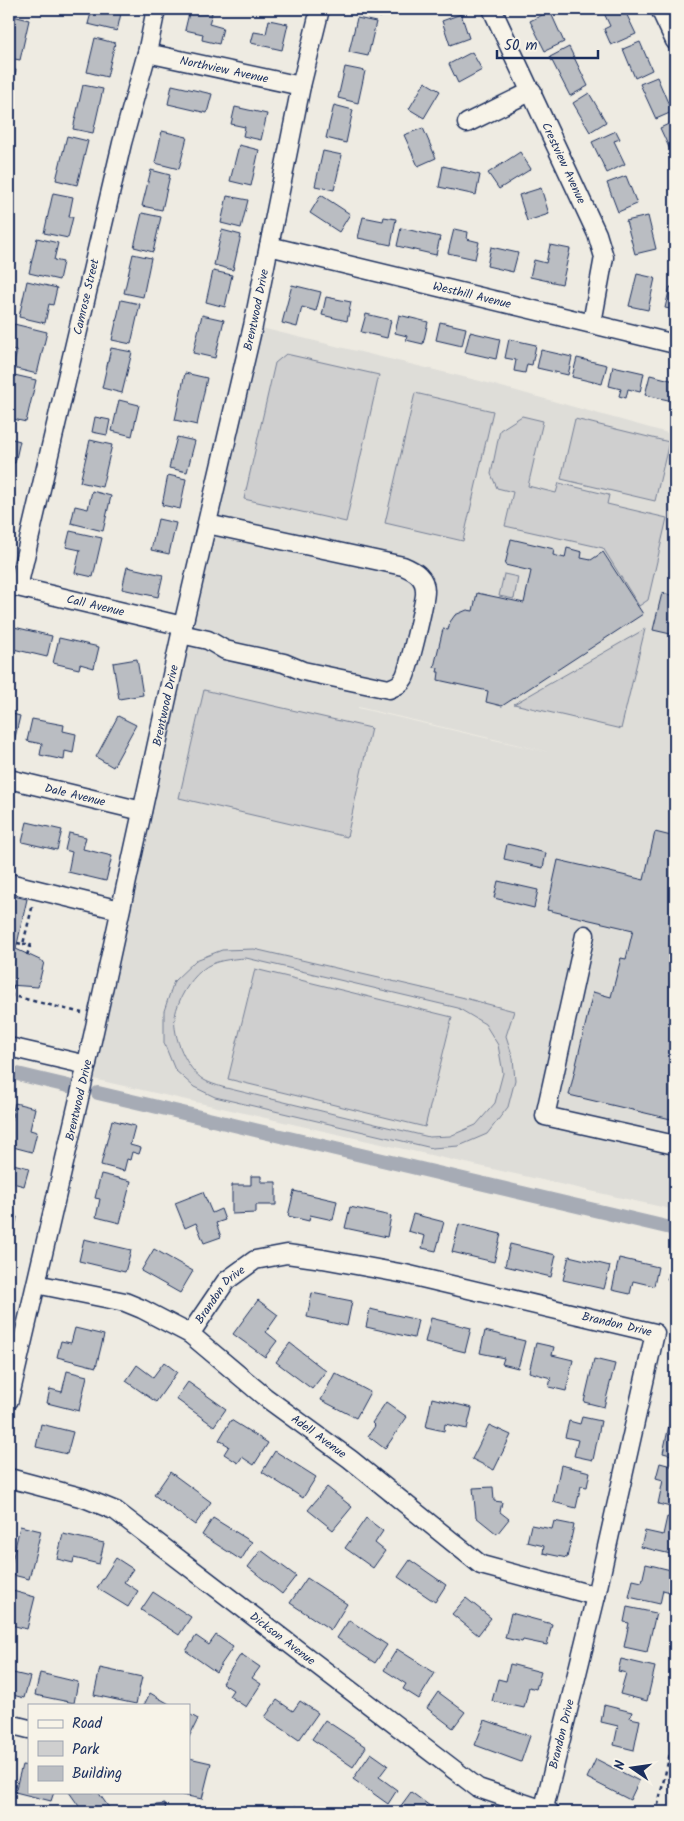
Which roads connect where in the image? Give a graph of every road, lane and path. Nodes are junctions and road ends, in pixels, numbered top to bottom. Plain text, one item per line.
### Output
1 (156, 9) edge
2 (320, 9) edge
3 (492, 9) edge
4 (660, 9) edge
5 (675, 41) edge
6 (147, 53) junction
7 (301, 86) junction
8 (532, 92) junction
9 (467, 123) dead end
10 (269, 246) junction
11 (592, 323) junction
12 (675, 344) edge
13 (207, 524) junction
14 (14, 586) edge
15 (182, 630) junction
16 (9, 779) edge
17 (142, 811) junction
18 (9, 884) edge
19 (34, 898) dead end
20 (120, 910) junction
21 (585, 935) dead end
22 (17, 943) dead end
23 (23, 944) junction
24 (28, 955) dead end
25 (13, 986) dead end
26 (10, 995) edge
27 (9, 1005) edge
28 (84, 1014) dead end
29 (9, 1047) edge
30 (87, 1065) junction
31 (675, 1145) edge
32 (36, 1284) junction
33 (190, 1334) junction
34 (9, 1400) edge
35 (9, 1478) edge
36 (596, 1596) junction
37 (9, 1724) edge
38 (28, 1729) edge
39 (675, 1732) edge
40 (545, 1812) edge
41 (654, 1812) edge

1 - 6 street, Camrose Street
2 - 7 street, Brentwood Drive
3 - 8 street, Crestview Avenue
4 - 5 street
6 - 7 street, Northview Avenue
6 - 14 street, Camrose Street
7 - 10 street, Brentwood Drive
8 - 9 street
8 - 11 street, Crestview Avenue
10 - 11 street, Westhill Avenue
10 - 13 street, Brentwood Drive
11 - 12 street, Westhill Avenue
13 - 15 street, Brentwood Drive
13 - 15 street, Call Avenue
14 - 15 street, Call Avenue
15 - 17 street, Brentwood Drive
16 - 17 street, Dale Avenue
17 - 20 street, Brentwood Drive
18 - 20 street
19 - 23 path
20 - 30 street, Brentwood Drive
21 - 31 street
22 - 23 path
23 - 24 path
25 - 26 path
26 - 27 path
26 - 28 path
29 - 30 street
30 - 32 street, Brentwood Drive
32 - 33 street, Adell Avenue
32 - 34 street, Brentwood Drive
33 - 36 street, Adell Avenue
33 - 36 street, Brandon Drive
35 - 40 street, Dickson Avenue
36 - 40 street, Brandon Drive
37 - 38 street
39 - 41 path

